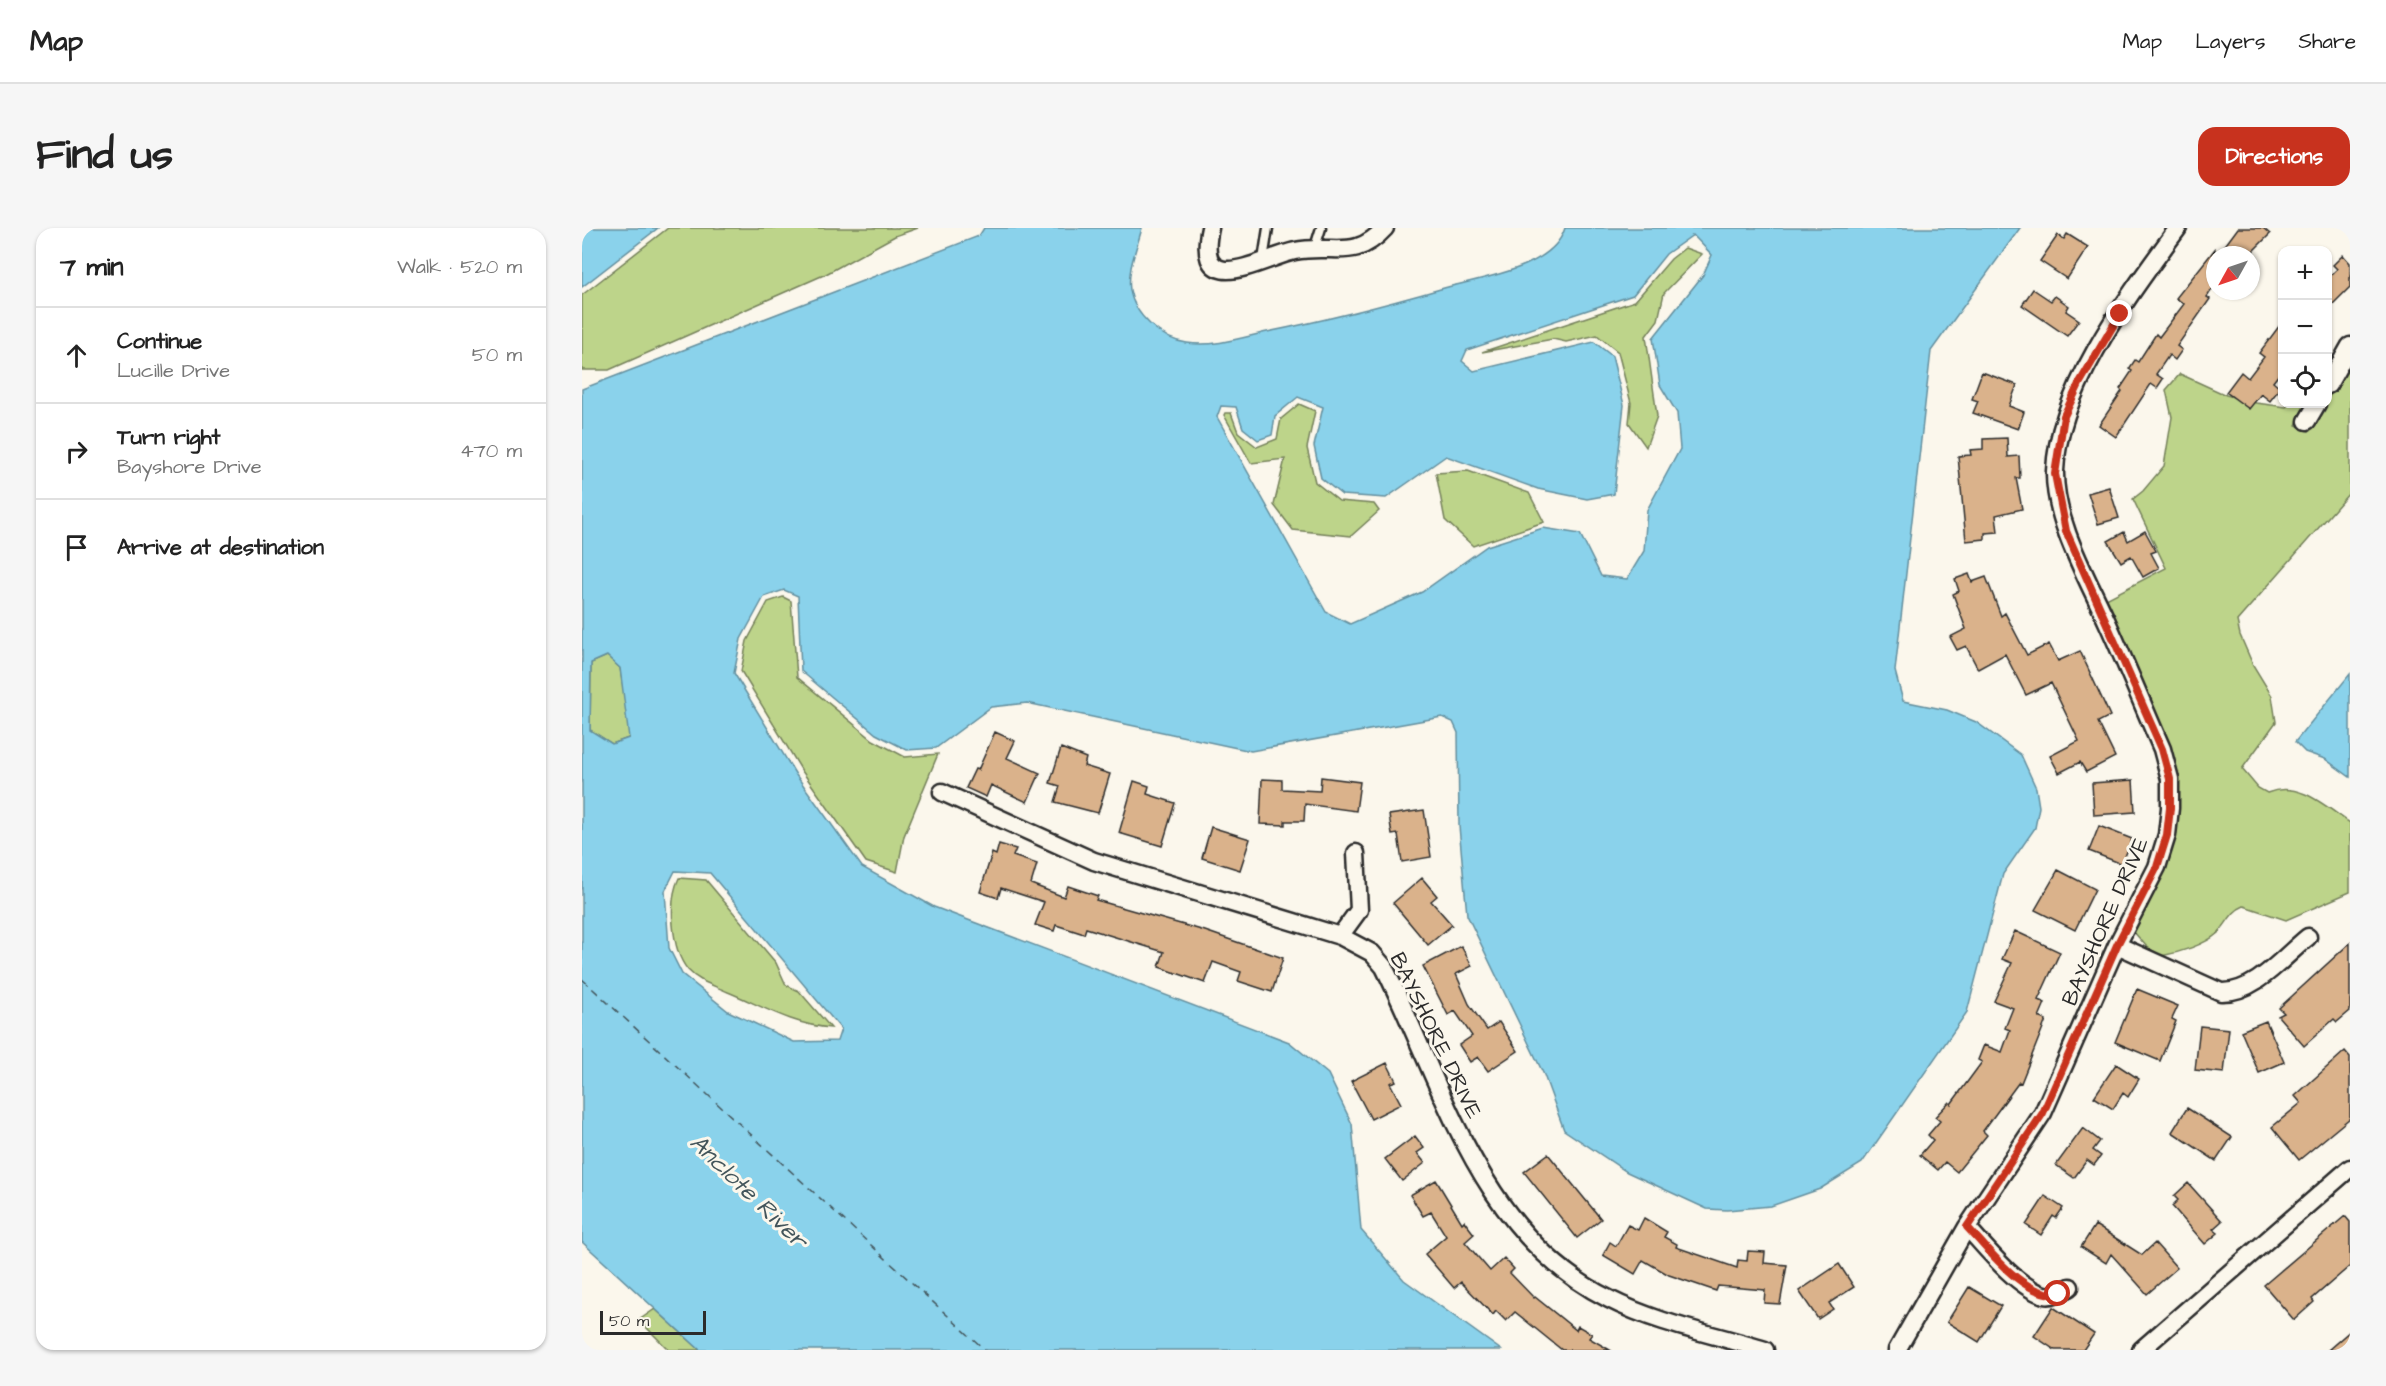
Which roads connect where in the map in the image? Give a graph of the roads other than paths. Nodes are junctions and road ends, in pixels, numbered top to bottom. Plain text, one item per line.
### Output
1 (1210, 228) edge
2 (1268, 228) edge
3 (1322, 228) edge
4 (1385, 228) edge
5 (2178, 228) edge
6 (1315, 247) junction
7 (1263, 260) junction
8 (2350, 346) edge
9 (2332, 378) edge
10 (2315, 408) edge
11 (2307, 421) dead end
12 (942, 792) dead end
13 (1356, 853) dead end
14 (1340, 936) junction
15 (2308, 937) dead end
16 (2117, 945) junction
17 (2350, 1168) edge
18 (1967, 1227) junction
19 (2070, 1287) dead end
20 (1765, 1350) edge
21 (1897, 1350) edge
22 (2141, 1350) edge

1 - 7 street
2 - 7 lane
3 - 6 lane
4 - 6 street
5 - 16 street, BAYSHORE DRIVE
6 - 7 street
8 - 9 street
10 - 11 street
12 - 14 street, BAYSHORE DRIVE
13 - 14 street
14 - 20 street, BAYSHORE DRIVE
15 - 16 street
16 - 18 street, BAYSHORE DRIVE
17 - 22 street
18 - 19 street
18 - 21 street, BAYSHORE DRIVE

